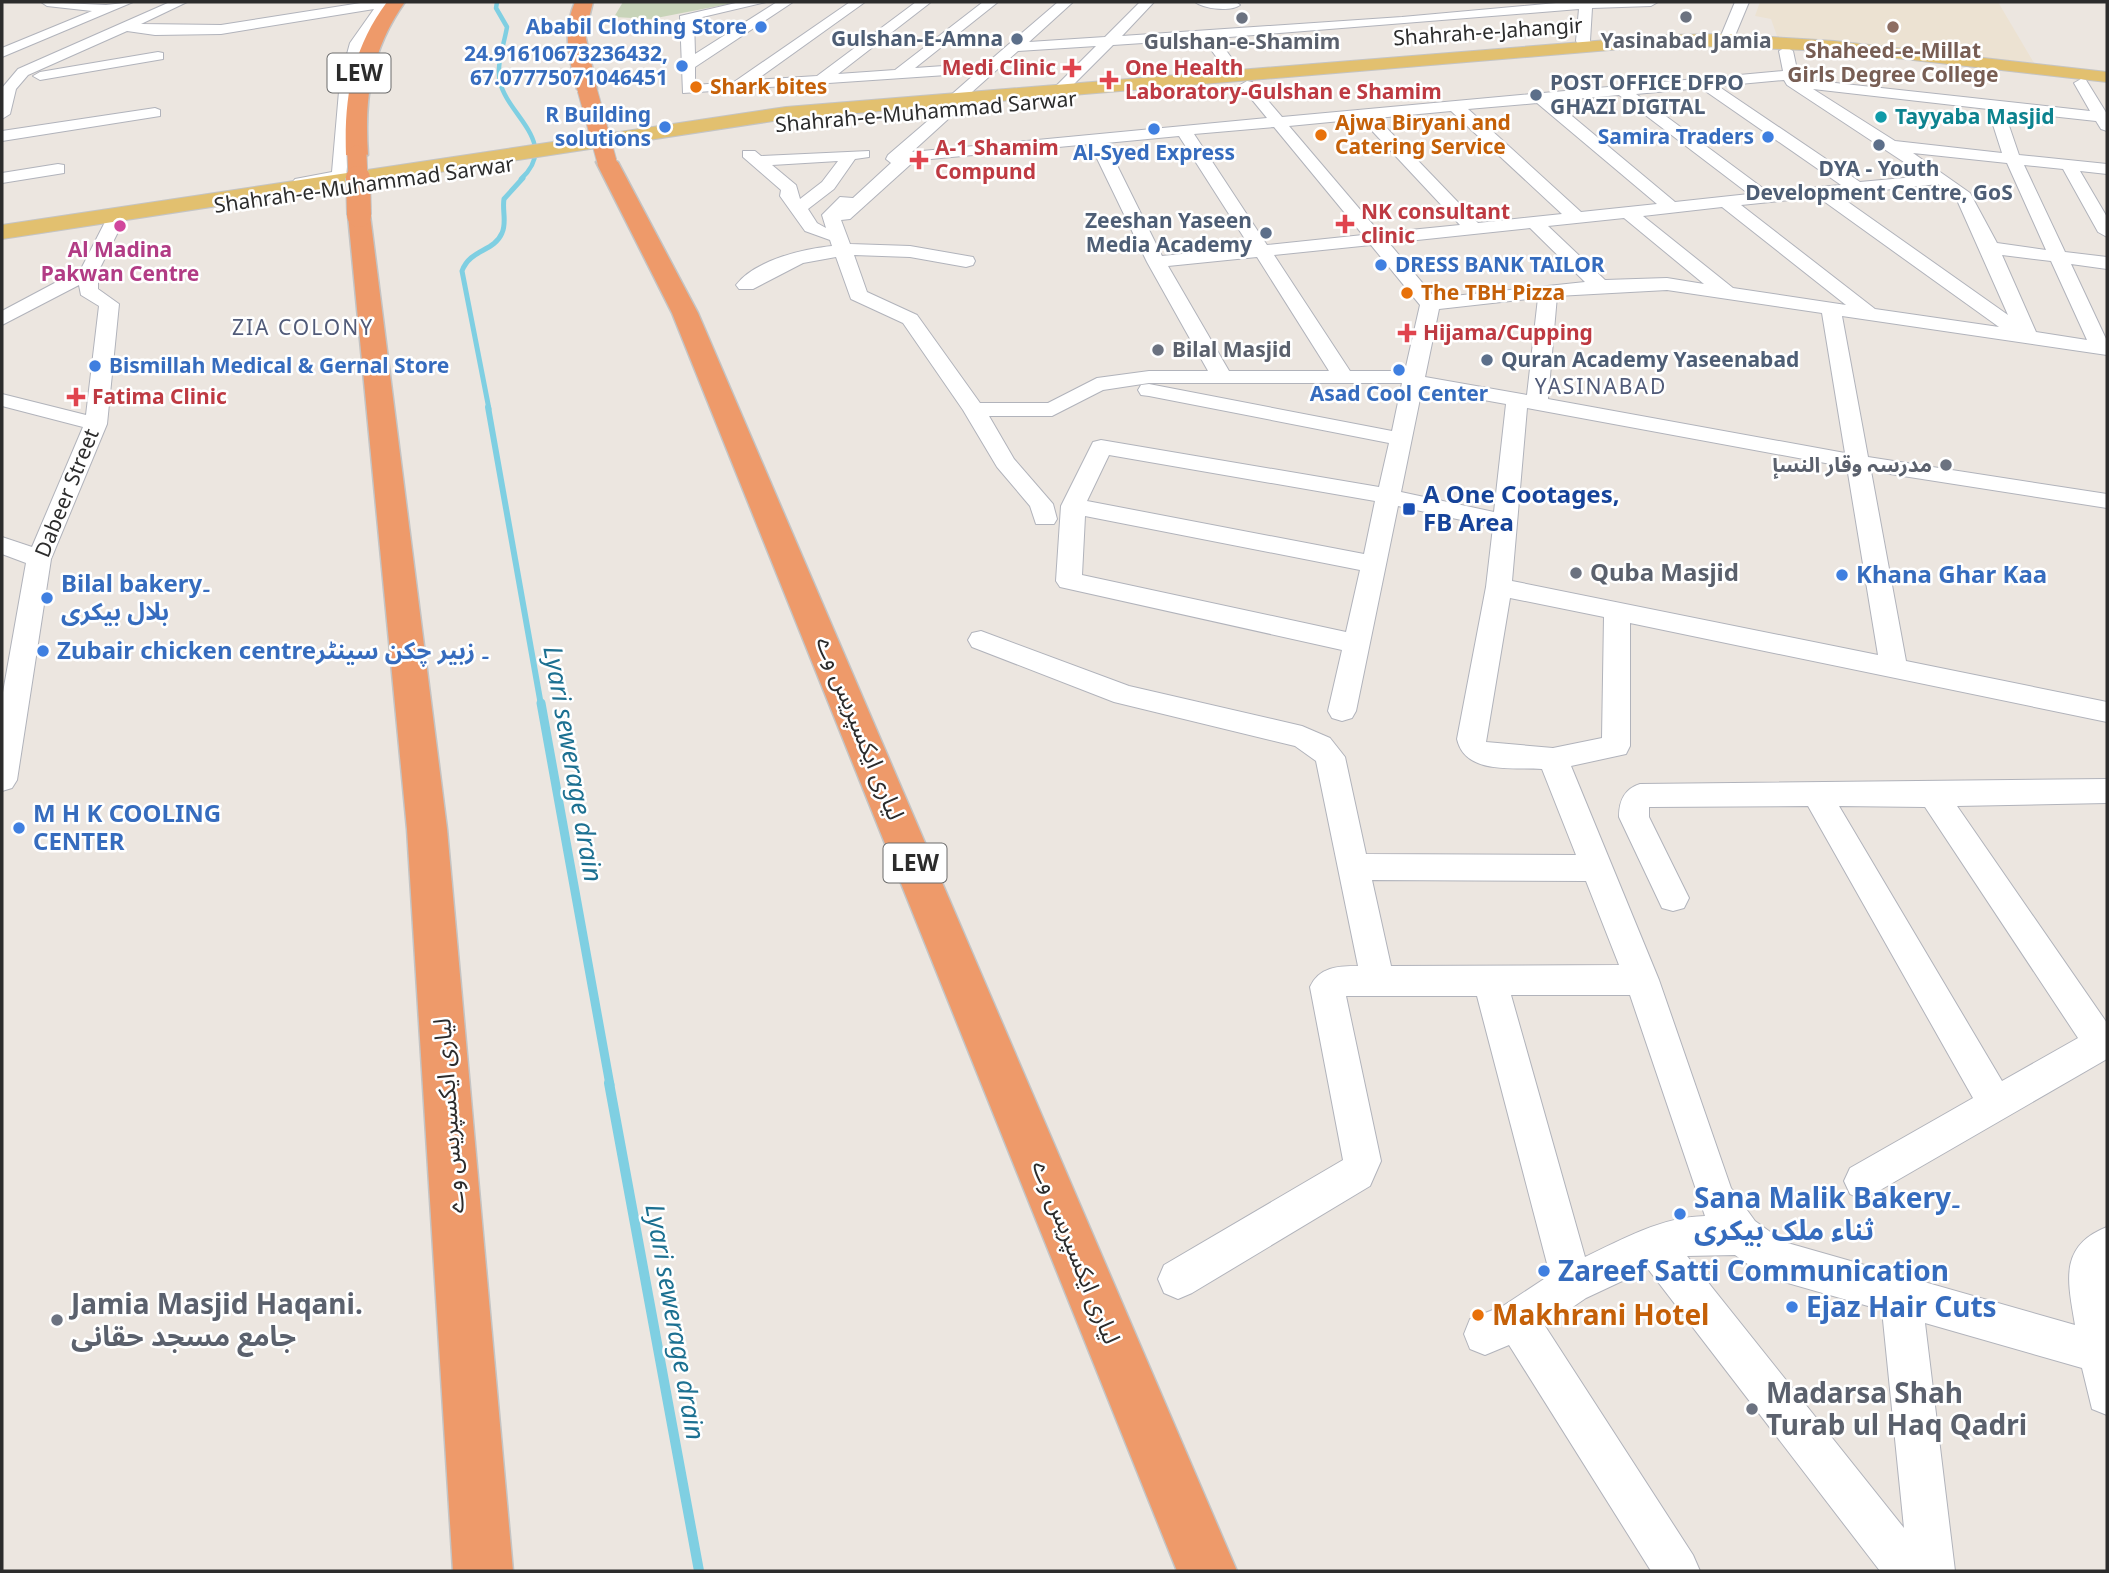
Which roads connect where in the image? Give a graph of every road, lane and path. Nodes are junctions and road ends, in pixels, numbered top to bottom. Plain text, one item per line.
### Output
1 (47, 2) edge
2 (126, 2) edge
3 (180, 2) edge
4 (388, 2) edge
5 (584, 2) edge
6 (759, 2) edge
7 (786, 2) edge
8 (858, 2) edge
9 (924, 2) edge
10 (990, 2) edge
11 (1066, 2) edge
12 (1147, 2) edge
13 (1202, 2) edge
14 (1392, 2) edge
15 (1515, 2) edge
16 (1525, 2) edge
17 (1651, 2) edge
18 (1742, 2) edge
19 (76, 3) edge
20 (1586, 3) edge
21 (1233, 5) dead end
22 (1552, 7) junction
23 (108, 9) junction
24 (1458, 9) edge
25 (1328, 10) dead end
26 (151, 14) junction
27 (39, 18) dead end
28 (1387, 22) junction
29 (124, 26) junction
30 (1318, 26) junction
31 (1206, 33) junction
32 (1727, 38) junction
33 (1107, 40) junction
34 (1015, 47) junction
35 (1587, 47) junction
36 (1786, 51) junction
37 (2, 53) edge
38 (158, 56) dead end
39 (2, 63) edge
40 (690, 65) junction
41 (993, 66) junction
42 (33, 68) junction
43 (147, 74) dead end
44 (899, 74) junction
45 (2107, 77) edge
46 (1792, 79) junction
47 (821, 80) junction
48 (1242, 80) junction
49 (2081, 83) junction
50 (1705, 84) junction
51 (738, 86) junction
52 (2107, 86) edge
53 (8, 87) edge
54 (1062, 88) junction
55 (1623, 91) junction
56 (1541, 98) junction
57 (954, 103) junction
58 (1454, 105) junction
59 (1995, 106) junction
60 (155, 113) dead end
61 (6, 114) edge
62 (1365, 114) junction
63 (1278, 122) junction
64 (2104, 122) edge
65 (1184, 131) junction
66 (2, 136) edge
67 (1096, 139) junction
68 (1888, 145) junction
69 (2012, 157) junction
70 (2068, 164) junction
71 (58, 169) dead end
72 (2107, 169) edge
73 (2, 178) edge
74 (1942, 179) junction
75 (342, 185) junction
76 (1857, 188) junction
77 (297, 189) junction
78 (1822, 192) junction
79 (1765, 198) junction
80 (1726, 202) junction
81 (799, 207) junction
82 (1672, 208) junction
83 (1629, 213) junction
84 (844, 215) dead end
85 (1577, 218) junction
86 (114, 222) junction
87 (1535, 223) junction
88 (879, 228) dead end
89 (1474, 229) junction
90 (2, 232) edge
91 (2107, 232) edge
92 (2, 240) edge
93 (1376, 240) junction
94 (839, 243) junction
95 (886, 248) junction
96 (1989, 248) junction
97 (1264, 251) junction
98 (2057, 257) junction
99 (966, 261) dead end
100 (1156, 262) junction
101 (2107, 263) edge
102 (89, 272) junction
103 (746, 285) dead end
104 (1600, 286) junction
105 (1548, 292) junction
106 (1726, 292) junction
107 (1430, 304) junction
108 (1831, 308) junction
109 (1871, 313) junction
110 (2, 318) edge
111 (2028, 338) junction
112 (2104, 349) edge
113 (1222, 377) junction
114 (1344, 377) junction
115 (1414, 379) junction
116 (1134, 387) dead end
117 (2, 400) edge
118 (1527, 402) junction
119 (974, 410) junction
120 (96, 424) junction
121 (1400, 439) junction
122 (1858, 462) junction
123 (1387, 496) junction
124 (2107, 500) edge
125 (1073, 506) junction
126 (1045, 519) dead end
127 (1505, 522) junction
128 (2, 545) edge
129 (39, 559) junction
130 (1373, 564) junction
131 (1499, 587) junction
132 (30, 598) junction
133 (1617, 612) junction
134 (2, 618) edge
135 (981, 639) dead end
136 (1356, 644) junction
137 (1894, 668) junction
138 (1342, 711) dead end
139 (2107, 712) edge
140 (1553, 760) junction
141 (2, 780) edge
142 (2107, 791) edge
143 (1817, 795) junction
144 (1933, 795) junction
145 (1354, 867) junction
146 (1597, 868) junction
147 (1673, 898) dead end
148 (1642, 980) junction
149 (1490, 982) junction
150 (1378, 983) junction
151 (2104, 1041) edge
152 (1996, 1104) junction
153 (1863, 1181) dead end
154 (1741, 1235) junction
155 (1654, 1245) junction
156 (2107, 1247) edge
157 (1178, 1279) dead end
158 (1572, 1284) junction
159 (1901, 1296) junction
160 (2102, 1354) edge
161 (2107, 1394) edge
162 (483, 1571) edge
163 (1208, 1571) edge
164 (1677, 1571) edge
165 (1909, 1571) edge
166 (1932, 1571) edge

1 - 19 street
2 - 23 street
3 - 26 street
4 - 29 street
4 - 77 street
4 - 162 highway, لیاری ایکسپریس وے / LEW, bridge
5 - 163 highway, لیاری ایکسپریس وے / LEW, bridge
6 - 40 street
7 - 40 street
8 - 51 street
9 - 47 street
10 - 44 street
11 - 34 street
12 - 33 street
13 - 21 street
14 - 28 street
15 - 16 street
16 - 22 street
17 - 20 street
18 - 32 street
19 - 23 street
19 - 27 street
20 - 22 street
20 - 35 street
22 - 24 street
23 - 26 street
23 - 37 street
24 - 28 street
25 - 30 street
26 - 29 street
28 - 30 street
29 - 42 street
30 - 31 street
31 - 33 street
31 - 48 street
32 - 35 main road, Shahrah-e-Jahangir
32 - 45 main road, Shahrah-e-Jahangir
33 - 34 street
33 - 54 street
34 - 41 street
35 - 48 main road, Shahrah-e-Jahangir
36 - 46 street
36 - 48 main road, Shahrah-e-Muhammad Sarwar
36 - 49 main road, Shahrah-e-Muhammad Sarwar
38 - 53 street
39 - 42 street
40 - 51 street
41 - 44 street
41 - 57 street
42 - 53 street
43 - 53 street
44 - 47 street
46 - 50 street
46 - 59 street
46 - 68 street
47 - 51 street
48 - 54 main road, Shahrah-e-Jahangir
48 - 57 main road, Shahrah-e-Muhammad Sarwar
48 - 63 street
49 - 52 main road, Shahrah-e-Muhammad Sarwar
49 - 64 street
50 - 55 street
50 - 76 street
53 - 61 street
54 - 57 main road, Shahrah-e-Jahangir
55 - 56 street
55 - 79 street
56 - 58 street
56 - 82 street
57 - 75 main road, Shahrah-e-Muhammad Sarwar
57 - 94 street
58 - 62 street
58 - 85 street
59 - 64 street
59 - 69 street
60 - 66 street
62 - 63 street
62 - 89 street
63 - 65 street
63 - 93 street
65 - 67 street
65 - 97 street
67 - 84 street
67 - 100 street
68 - 69 street
68 - 74 street
69 - 70 street
69 - 98 street
70 - 72 street
70 - 91 street
71 - 73 street
74 - 76 street
74 - 96 street
75 - 77 main road, Shahrah-e-Muhammad Sarwar
75 - 86 main road, Shahrah-e-Muhammad Sarwar
76 - 78 street
77 - 90 main road, Shahrah-e-Muhammad Sarwar
78 - 79 street
78 - 111 street
79 - 80 street
80 - 82 street
80 - 109 street
81 - 81 street
81 - 94 street
82 - 83 street
83 - 85 street
83 - 106 street
85 - 87 street
86 - 92 main road, Shahrah-e-Muhammad Sarwar
86 - 102 street
87 - 89 street
87 - 104 street
88 - 95 street
89 - 93 street
93 - 97 street
93 - 107 street
94 - 95 street
94 - 103 street
94 - 119 street
95 - 99 street
96 - 98 street
96 - 111 street
97 - 100 street
97 - 114 street
98 - 101 street
98 - 112 street
100 - 113 street
102 - 110 street
102 - 120 street, Dabeer Street
104 - 105 street
104 - 106 street
105 - 107 street
105 - 118 street
106 - 108 street
107 - 115 street
108 - 109 street
108 - 122 street
109 - 111 street
111 - 112 street
113 - 114 street
113 - 119 street
114 - 115 street
115 - 118 street
115 - 121 street
116 - 121 street
117 - 120 street
118 - 122 street
118 - 127 street
119 - 126 street
120 - 129 street, Dabeer Street
121 - 123 street
122 - 124 street
122 - 137 street
123 - 125 street
123 - 127 street
123 - 130 street
125 - 130 street
125 - 136 street
127 - 131 street
128 - 129 street
129 - 132 street, Dabeer Street
130 - 136 street
131 - 133 street
131 - 140 street
132 - 134 street
132 - 141 street, Dabeer Street
133 - 137 street
133 - 140 street
135 - 145 street
136 - 138 street
137 - 139 street
140 - 146 street
142 - 144 street
143 - 144 street
143 - 147 street
143 - 152 street
144 - 151 street
145 - 146 street
145 - 150 street
146 - 148 street
148 - 149 street
148 - 154 street
149 - 150 street
149 - 158 street
150 - 157 street
151 - 152 street
152 - 153 street
154 - 155 street
154 - 159 street
155 - 158 street
155 - 165 street
156 - 160 street
158 - 164 street
159 - 160 street
159 - 166 street
160 - 161 street

